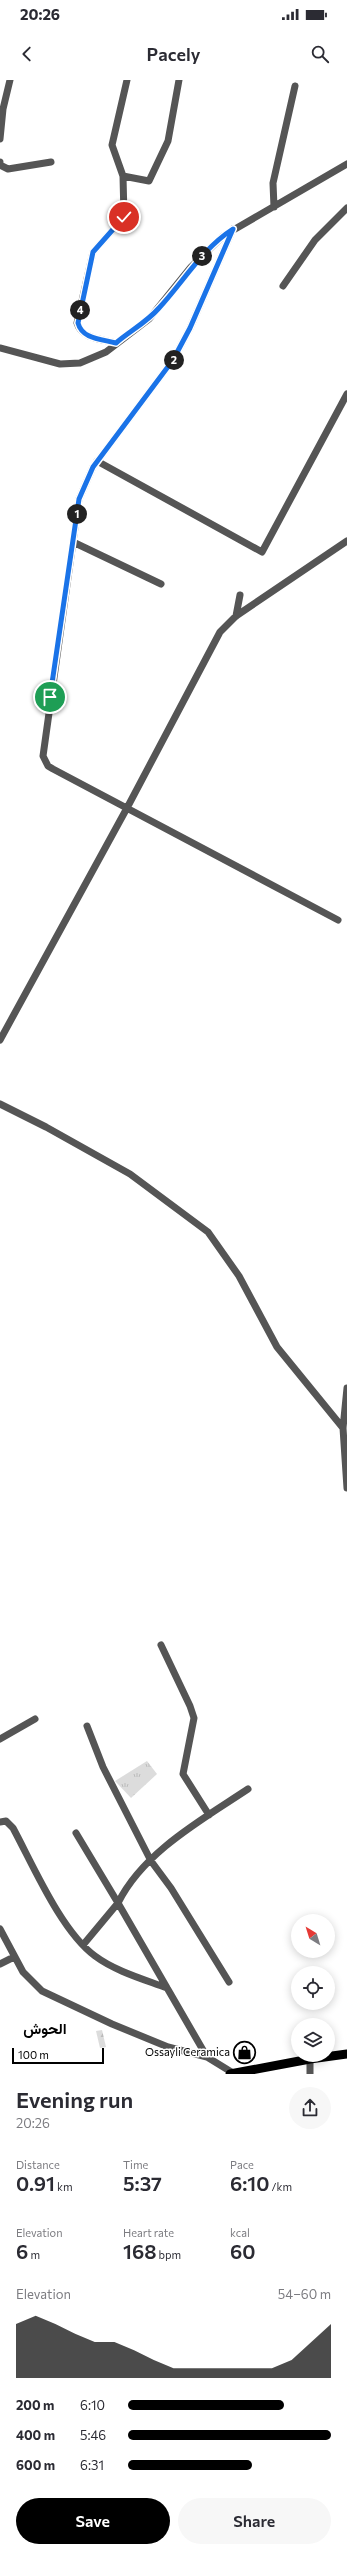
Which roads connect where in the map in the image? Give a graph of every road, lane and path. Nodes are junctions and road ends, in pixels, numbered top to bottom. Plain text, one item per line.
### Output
1 (10, 80) edge
2 (127, 80) edge
3 (179, 80) edge
4 (295, 86) dead end
5 (0, 139) edge
6 (0, 162) edge
7 (51, 162) dead end
8 (347, 164) edge
9 (123, 176) junction
10 (274, 206) junction
11 (347, 208) edge
12 (233, 229) junction
13 (283, 286) dead end
14 (116, 343) junction
15 (0, 348) edge
16 (347, 394) edge
17 (97, 461) junction
18 (347, 541) edge
19 (73, 542) junction
20 (161, 584) dead end
21 (240, 595) dead end
22 (236, 616) junction
23 (127, 808) junction
24 (338, 920) dead end
25 (0, 1040) edge
26 (0, 1104) edge
27 (347, 1388) edge
28 (343, 1428) junction
29 (347, 1488) edge
30 (161, 1645) dead end
31 (35, 1719) dead end
32 (87, 1726) dead end
33 (0, 1739) edge
34 (248, 1789) dead end
35 (209, 1815) junction
36 (0, 1822) edge
37 (76, 1833) dead end
38 (150, 1861) junction
39 (118, 1903) junction
40 (0, 1929) edge
41 (83, 1945) junction
42 (14, 1957) junction
43 (0, 1964) edge
44 (229, 1982) dead end
45 (167, 1988) junction
46 (347, 2054) edge
47 (335, 2056) edge
48 (207, 2057) junction
49 (294, 2062) edge
50 (310, 2062) edge
51 (232, 2074) edge
52 (310, 2074) edge

1 - 5 street
2 - 9 street
3 - 9 street
4 - 10 street
6 - 7 street
8 - 10 street
9 - 14 street
10 - 12 street
11 - 13 street
12 - 14 street
12 - 17 street
14 - 15 street
16 - 17 street
17 - 19 street
18 - 22 street
19 - 20 street
19 - 23 street
21 - 22 street
22 - 23 street
23 - 24 street
23 - 25 street
26 - 28 street
27 - 28 street
28 - 29 street
30 - 35 street
31 - 33 street
32 - 38 street
34 - 35 street
35 - 38 street
36 - 41 street
37 - 39 street
38 - 39 street
38 - 44 street
39 - 41 street
39 - 45 street
40 - 42 street
41 - 45 street
42 - 43 street
42 - 48 street
45 - 48 street
46 - 47 main road
48 - 51 street
49 - 51 main road
50 - 52 street

